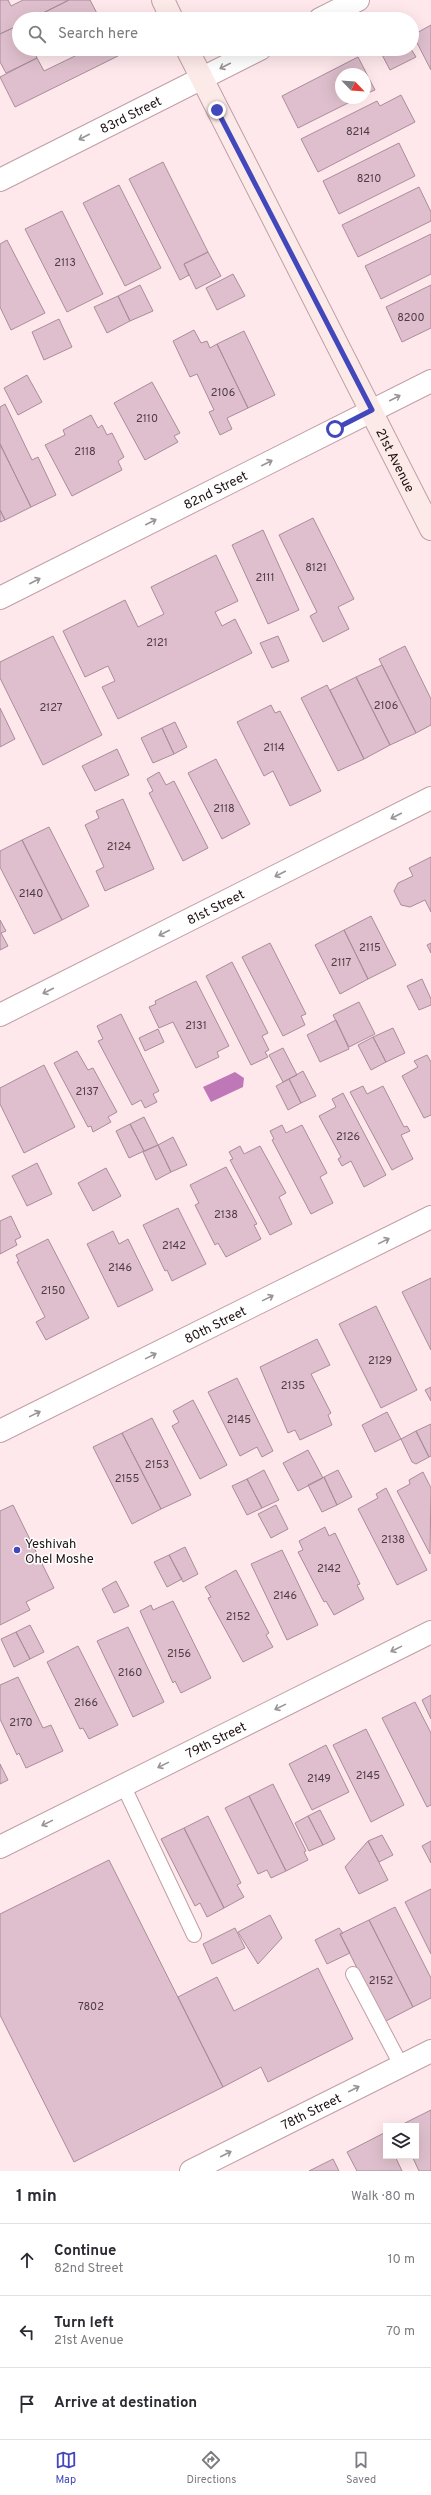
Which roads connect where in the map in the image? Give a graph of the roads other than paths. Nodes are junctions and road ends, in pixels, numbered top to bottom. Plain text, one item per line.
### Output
1 (163, 0) edge
2 (358, 0) edge
3 (169, 12) edge
4 (334, 12) edge
5 (190, 56) edge
6 (246, 56) edge
7 (201, 78) junction
8 (0, 180) edge
9 (431, 381) edge
10 (372, 410) junction
11 (431, 528) edge
12 (0, 598) edge
13 (431, 798) edge
14 (0, 1015) edge
15 (431, 1217) edge
16 (0, 1431) edge
17 (431, 1632) edge
18 (123, 1785) junction
19 (0, 1847) edge
20 (194, 1935) dead end
21 (353, 1974) dead end
22 (431, 2051) edge
23 (402, 2065) junction
24 (191, 2171) edge

1 - 3 street
2 - 4 street
5 - 7 street, 21st Avenue
6 -> 7 street, 83rd Street
7 -> 8 street, 83rd Street
7 - 10 street, 21st Avenue
10 -> 9 street, 82nd Street
10 - 11 street, 21st Avenue
12 -> 10 street, 82nd Street
13 -> 14 street, 81st Street
16 -> 15 street, 80th Street
17 -> 18 street, 79th Street
18 -> 19 street, 79th Street
18 - 20 lane
21 - 23 lane
22 - 23 street, 78th Street
24 -> 23 street, 78th Street

